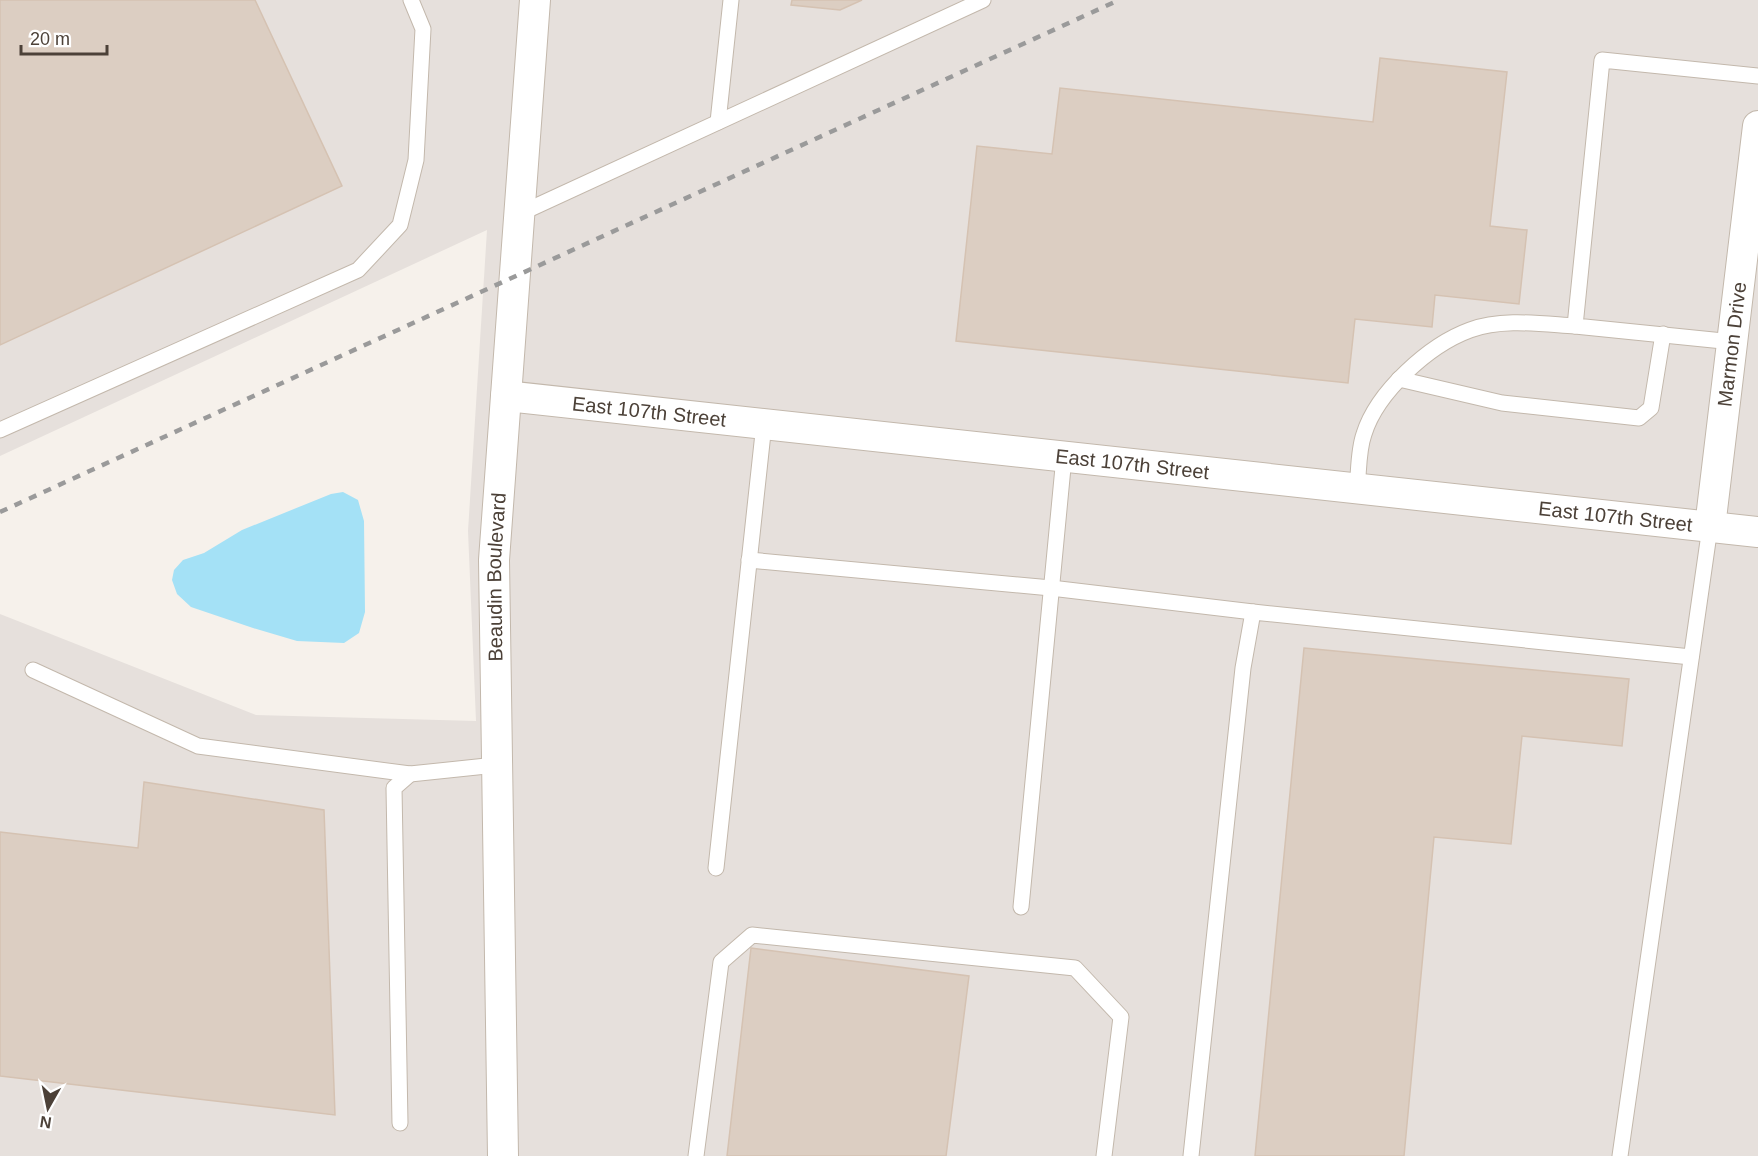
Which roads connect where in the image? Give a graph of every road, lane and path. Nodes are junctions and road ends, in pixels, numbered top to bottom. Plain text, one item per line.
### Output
1 (411, 0) edge
2 (535, 0) edge
3 (731, 0) edge
4 (983, 0) edge
5 (1758, 76) edge
6 (718, 122) junction
7 (1757, 133) edge
8 (519, 214) junction
9 (1575, 326) junction
10 (1663, 334) junction
11 (1732, 342) junction
12 (1399, 379) junction
13 (507, 396) junction
14 (764, 424) junction
15 (0, 430) edge
16 (1064, 457) junction
17 (1357, 489) junction
18 (1710, 527) junction
19 (1758, 532) edge
20 (749, 560) junction
21 (1052, 588) junction
22 (1253, 612) junction
23 (1691, 657) junction
24 (33, 670) dead end
25 (496, 765) junction
26 (410, 774) junction
27 (716, 868) dead end
28 (1021, 907) dead end
29 (400, 1123) dead end
30 (503, 1156) edge
31 (696, 1156) edge
32 (1104, 1156) edge
33 (1191, 1156) edge
34 (1620, 1156) edge

1 - 15 lane
2 - 8 street, Beaudin Boulevard
3 - 6 lane
4 - 6 lane
5 - 9 lane
6 - 8 lane
7 - 11 street, Marmon Drive
8 - 13 street, Beaudin Boulevard
9 - 10 lane
9 - 12 lane
10 - 11 lane
10 - 12 lane
11 - 18 street, Marmon Drive
12 - 17 lane
13 - 14 street, East 107th Street
13 - 25 street, Beaudin Boulevard
14 - 16 street, East 107th Street
14 - 20 lane
16 - 17 street, East 107th Street
16 - 21 lane
17 - 18 street, East 107th Street
18 - 19 street, East 107th Street
18 - 23 lane
20 - 21 lane
20 - 27 lane
21 - 22 lane
21 - 28 lane
22 - 23 lane
22 - 33 lane
23 - 34 lane
24 - 26 lane
25 - 26 lane
25 - 30 street, Beaudin Boulevard
26 - 29 lane
31 - 32 lane

